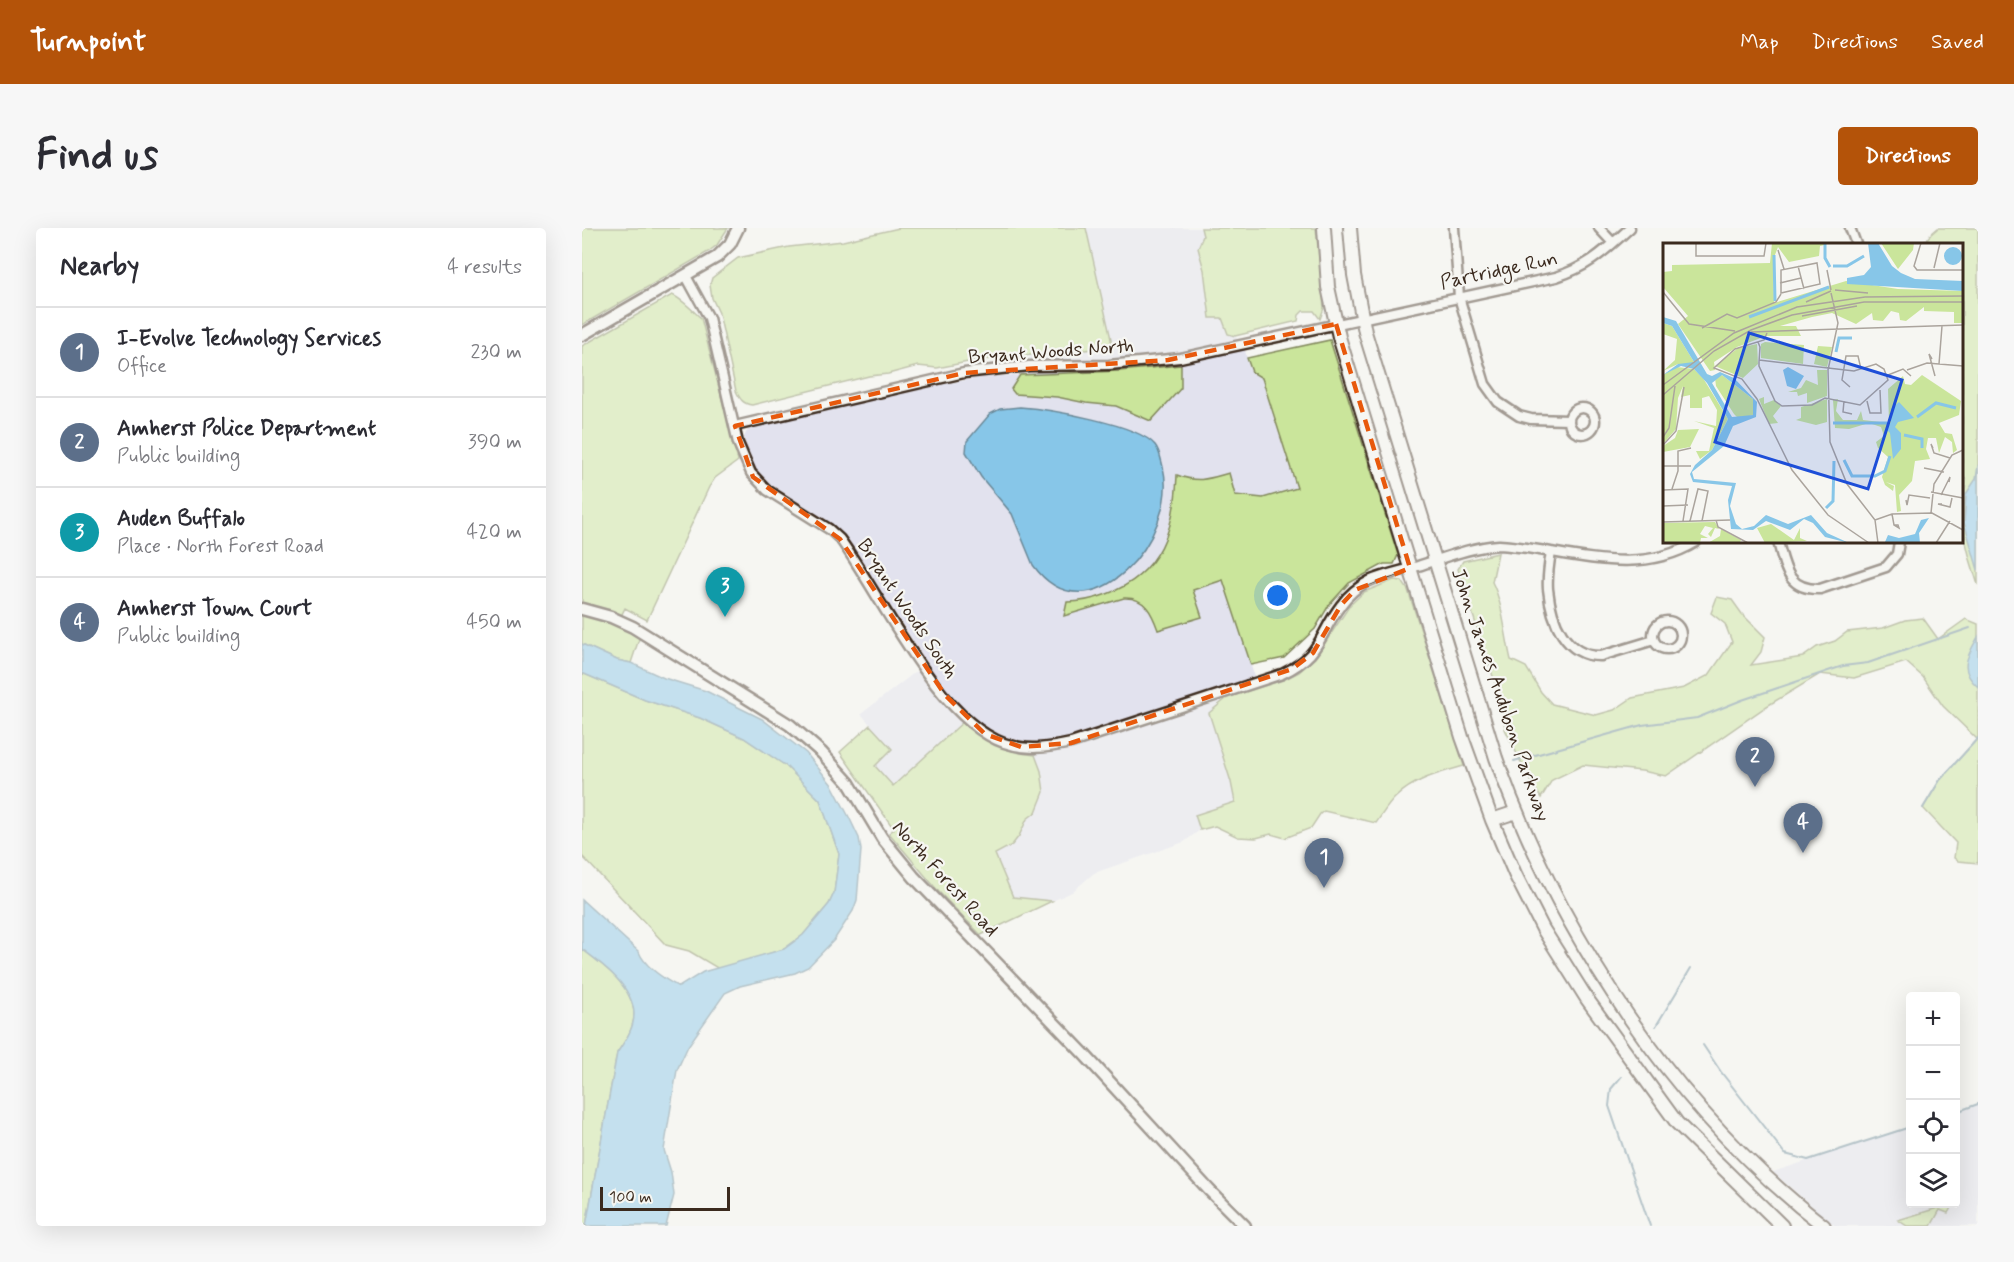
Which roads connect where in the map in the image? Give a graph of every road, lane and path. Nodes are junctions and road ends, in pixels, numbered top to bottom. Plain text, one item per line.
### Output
1 (738, 228) edge
2 (1324, 228) edge
3 (1350, 228) edge
4 (1454, 228) edge
5 (1599, 228) edge
6 (1630, 228) edge
7 (1850, 228) edge
8 (1613, 243) junction
9 (1856, 243) edge
10 (686, 276) junction
11 (1459, 297) junction
12 (1362, 318) junction
13 (1336, 324) junction
14 (582, 335) edge
15 (1569, 420) dead end
16 (735, 426) junction
17 (1694, 543) edge
18 (1778, 543) edge
19 (1899, 543) edge
20 (1551, 552) junction
21 (1435, 561) junction
22 (1410, 568) junction
23 (582, 609) edge
24 (1654, 640) dead end
25 (1516, 812) junction
26 (1492, 820) junction
27 (1245, 1226) edge
28 (1782, 1226) edge
29 (1824, 1226) edge

1 - 10 street
2 - 13 main road
3 - 12 main road, John James Audubon Parkway
4 - 11 street
5 - 8 street
6 - 8 street, Partridge Run
7 - 9 street
8 - 11 street, Partridge Run
10 - 14 street
10 - 16 street, Bryant Woods South
11 - 12 street, Partridge Run
11 - 15 street
12 - 13 street, Partridge Run
12 - 21 main road, John James Audubon Parkway
13 - 16 street, Bryant Woods North
13 - 22 main road
16 - 22 street, Bryant Woods South
17 - 20 street
18 - 19 street
20 - 21 street
20 - 24 street
21 - 22 street, Bryant Woods South
21 - 25 main road, John James Audubon Parkway
22 - 26 main road
23 - 27 street, North Forest Road
25 - 26 main road
25 - 29 main road, John James Audubon Parkway
26 - 28 main road

